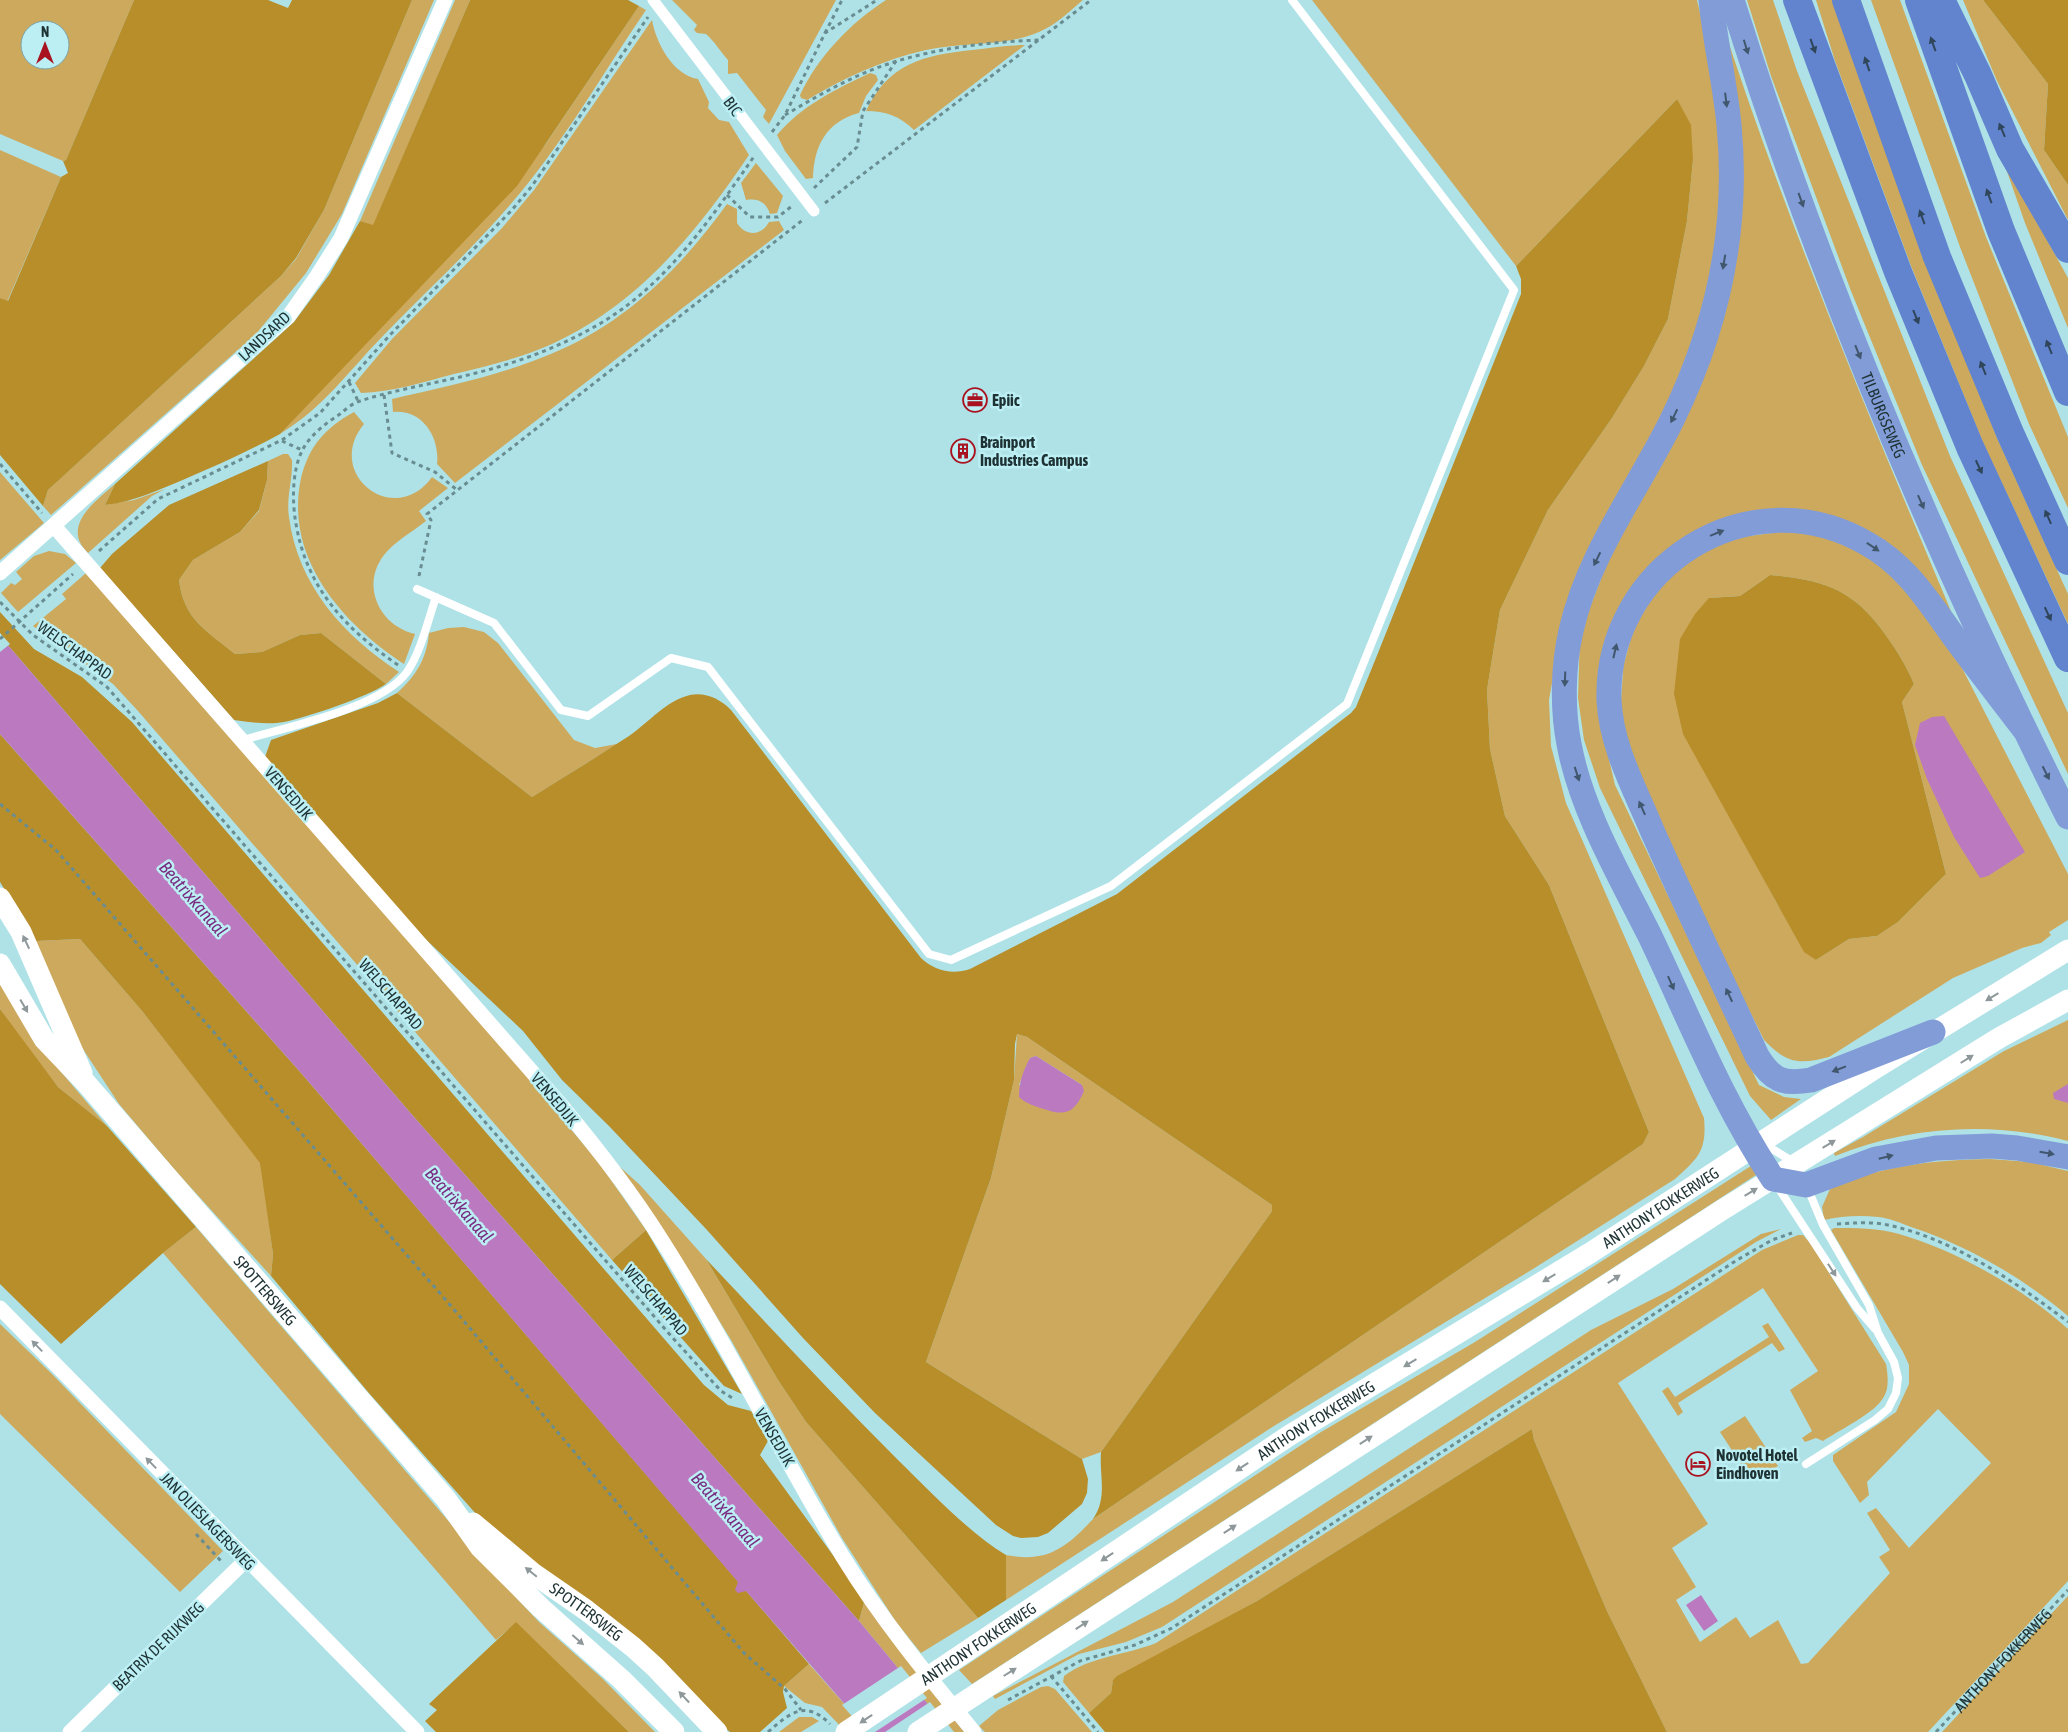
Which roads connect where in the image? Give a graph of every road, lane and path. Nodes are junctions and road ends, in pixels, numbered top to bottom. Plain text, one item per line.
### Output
1 (445, 0) edge
2 (842, 0) edge
3 (877, 0) edge
4 (1091, 0) edge
5 (1292, 0) edge
6 (1711, 0) edge
7 (1732, 0) edge
8 (1797, 0) edge
9 (1846, 0) edge
10 (1919, 0) edge
11 (1942, 0) edge
12 (654, 2) edge
13 (825, 34) junction
14 (1040, 40) junction
15 (896, 61) junction
16 (785, 115) junction
17 (763, 144) junction
18 (727, 195) junction
19 (803, 198) junction
20 (814, 211) junction
21 (2068, 249) edge
22 (349, 382) junction
23 (2068, 392) edge
24 (384, 395) junction
25 (358, 401) junction
26 (282, 440) junction
27 (302, 450) junction
28 (0, 464) edge
29 (457, 490) junction
30 (54, 526) junction
31 (2068, 561) edge
32 (86, 562) junction
33 (0, 573) edge
34 (417, 589) joint
35 (436, 597) junction
36 (0, 602) edge
37 (0, 639) edge
38 (2068, 658) edge
39 (407, 672) junction
40 (2024, 729) junction
41 (244, 740) junction
42 (0, 804) edge
43 (2068, 817) edge
44 (0, 898) edge
45 (2068, 950) edge
46 (0, 964) edge
47 (2068, 1000) edge
48 (1933, 1032) junction
49 (86, 1083) junction
50 (1752, 1148) junction
51 (2068, 1157) edge
52 (1801, 1174) junction
53 (1773, 1179) junction
54 (1823, 1225) junction
55 (1806, 1228) junction
56 (0, 1308) edge
57 (2068, 1322) edge
58 (1878, 1332) junction
59 (757, 1405) junction
60 (1806, 1464) dead end
61 (446, 1499) junction
62 (246, 1560) junction
63 (2068, 1590) edge
64 (1051, 1676) junction
65 (1001, 1704) dead end
66 (800, 1710) junction
67 (839, 1729) edge
68 (70, 1732) edge
69 (417, 1732) edge
70 (674, 1732) edge
71 (717, 1732) edge
72 (768, 1732) edge
73 (918, 1732) edge
74 (974, 1732) edge
75 (1098, 1732) edge
76 (1936, 1732) edge

1 - 30 street, LANDSARD
2 - 13 path
3 - 13 path
4 - 14 path
5 - 35 lane
6 -> 50 highway
7 -> 40 highway, TILBURGSEWEG
8 -> 38 highway
31 -> 9 highway
23 -> 10 highway
21 -> 11 highway
12 - 17 street, BIC
12 - 22 path
13 - 16 path
14 - 15 path
14 - 20 path
15 - 16 path
15 - 19 path
16 - 17 path
17 - 18 path
17 - 19 street, BIC
18 - 19 path
18 - 24 path
19 - 20 street, BIC
20 - 29 path
22 - 25 path
22 - 26 path
24 - 25 path
24 - 29 path
25 - 27 path
26 - 27 path
26 - 32 path
27 - 39 path
28 - 30 path
29 - 34 path
30 - 32 street, VENSEDIJK
30 - 33 street, LANDSARD
32 - 37 path
32 - 41 street, VENSEDIJK
34 - 35 lane
35 - 39 lane
36 - 59 path, WELSCHAPPAD
39 - 41 lane
40 -> 43 highway, TILBURGSEWEG
48 -> 40 highway
41 - 59 street, VENSEDIJK
42 - 66 path
49 -> 44 main road, SPOTTERSWEG
45 -> 48 main road, ANTHONY FOKKERWEG
46 -> 49 main road, SPOTTERSWEG
52 -> 47 main road
48 - 50 main road, ANTHONY FOKKERWEG
49 - 61 main road, SPOTTERSWEG
50 - 52 lane
50 - 53 highway
50 -> 67 main road, ANTHONY FOKKERWEG
52 -> 51 highway
52 - 53 highway
52 - 54 lane
53 - 55 lane
73 -> 53 main road
54 - 57 path
54 - 58 lane
55 -> 58 lane
55 - 64 path
62 -> 56 street, JAN OLIESLAGERSWEG
58 - 60 lane
59 - 74 street, VENSEDIJK
61 -> 70 main road, SPOTTERSWEG
71 -> 61 main road, SPOTTERSWEG
62 - 68 street, BEATRIX DE RIJKWEG
62 - 69 street, JAN OLIESLAGERSWEG
63 - 76 path, ANTHONY FOKKERWEG
64 - 65 path
64 - 75 path
66 - 67 path
66 - 72 path

